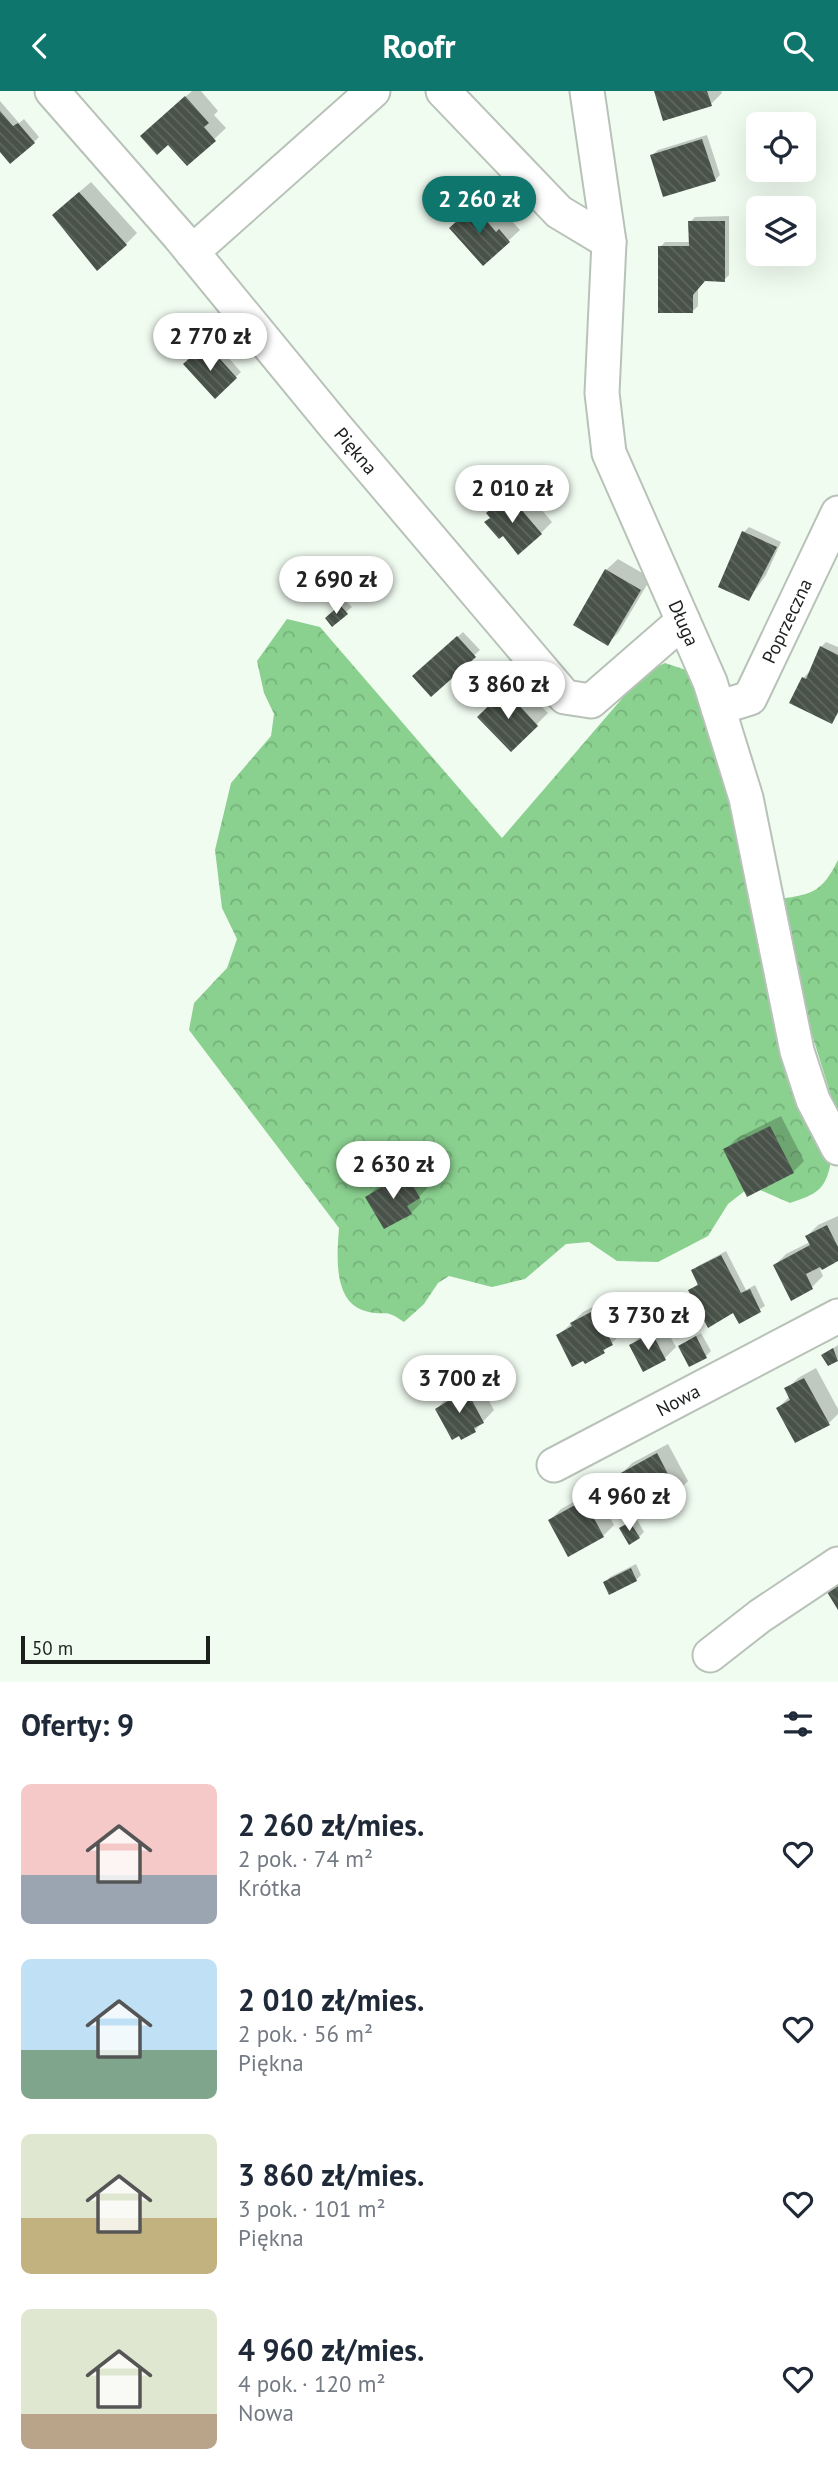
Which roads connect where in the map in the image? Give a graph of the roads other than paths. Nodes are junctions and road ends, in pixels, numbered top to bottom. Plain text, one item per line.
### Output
1 (52, 91) edge
2 (373, 91) edge
3 (443, 91) edge
4 (587, 91) edge
5 (609, 242) junction
6 (192, 252) junction
7 (838, 513) edge
8 (683, 621) junction
9 (718, 708) junction
10 (838, 1148) edge
11 (838, 1316) edge
12 (554, 1465) dead end
13 (838, 1564) edge
14 (710, 1655) dead end

1 - 6 street, Piękna
2 - 6 street
3 - 5 street
4 - 5 street, Długa
5 - 8 street, Długa
6 - 8 street, Piękna
7 - 9 street, Poprzeczna
8 - 9 street, Długa
9 - 10 street, Długa
11 - 12 street, Nowa
13 - 14 street

